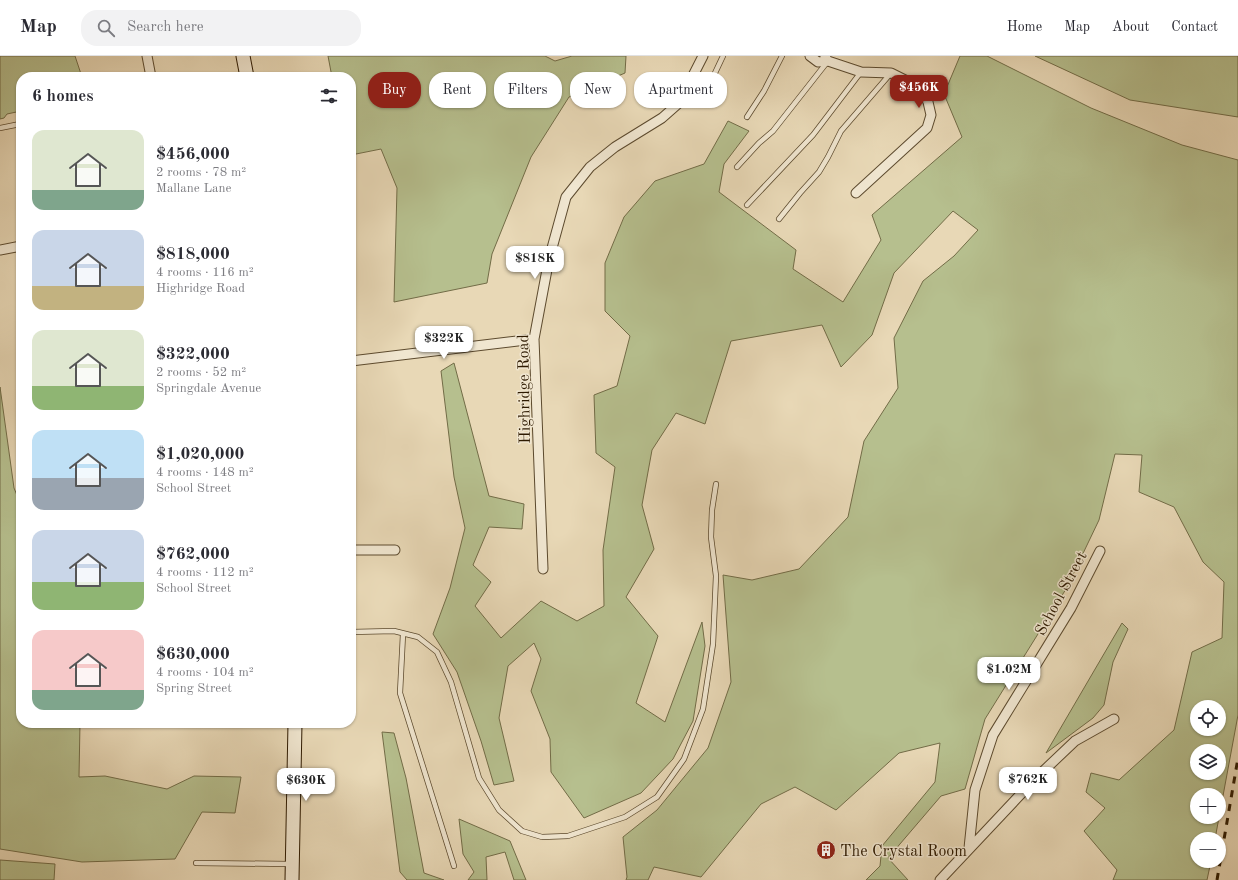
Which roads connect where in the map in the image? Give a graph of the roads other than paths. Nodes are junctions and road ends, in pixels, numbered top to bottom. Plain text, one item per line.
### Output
1 (147, 56) edge
2 (243, 56) edge
3 (703, 56) edge
4 (723, 56) edge
5 (782, 56) edge
6 (810, 56) edge
7 (826, 59) edge
8 (150, 72) edge
9 (246, 72) edge
10 (715, 72) edge
11 (862, 72) junction
12 (890, 73) junction
13 (747, 117) dead end
14 (16, 125) edge
15 (0, 128) edge
16 (737, 167) dead end
17 (856, 193) dead end
18 (747, 205) dead end
19 (779, 219) dead end
20 (16, 247) edge
21 (0, 250) edge
22 (534, 339) junction
23 (356, 360) edge
24 (716, 484) dead end
25 (356, 550) edge
26 (395, 550) dead end
27 (1100, 551) dead end
28 (543, 569) dead end
29 (356, 632) edge
30 (403, 634) junction
31 (1114, 719) dead end
32 (295, 728) edge
33 (969, 848) junction
34 (196, 863) dead end
35 (292, 864) junction
36 (454, 866) dead end
37 (292, 880) edge
38 (940, 880) edge

1 - 8 street
2 - 9 main road
3 - 22 street, Highridge Road
4 - 10 lane
5 - 13 lane
6 - 7 street
7 - 11 street
7 - 16 lane
11 - 12 street
11 - 18 lane
12 - 17 street
12 - 19 lane
14 - 15 lane
20 - 21 street
22 - 23 street
22 - 28 street, Highridge Road
24 - 30 lane
25 - 26 street
27 - 33 street, School Street
29 - 30 lane
30 - 36 lane
31 - 33 street
32 - 35 main road
33 - 38 street
34 - 35 lane
35 - 37 main road

